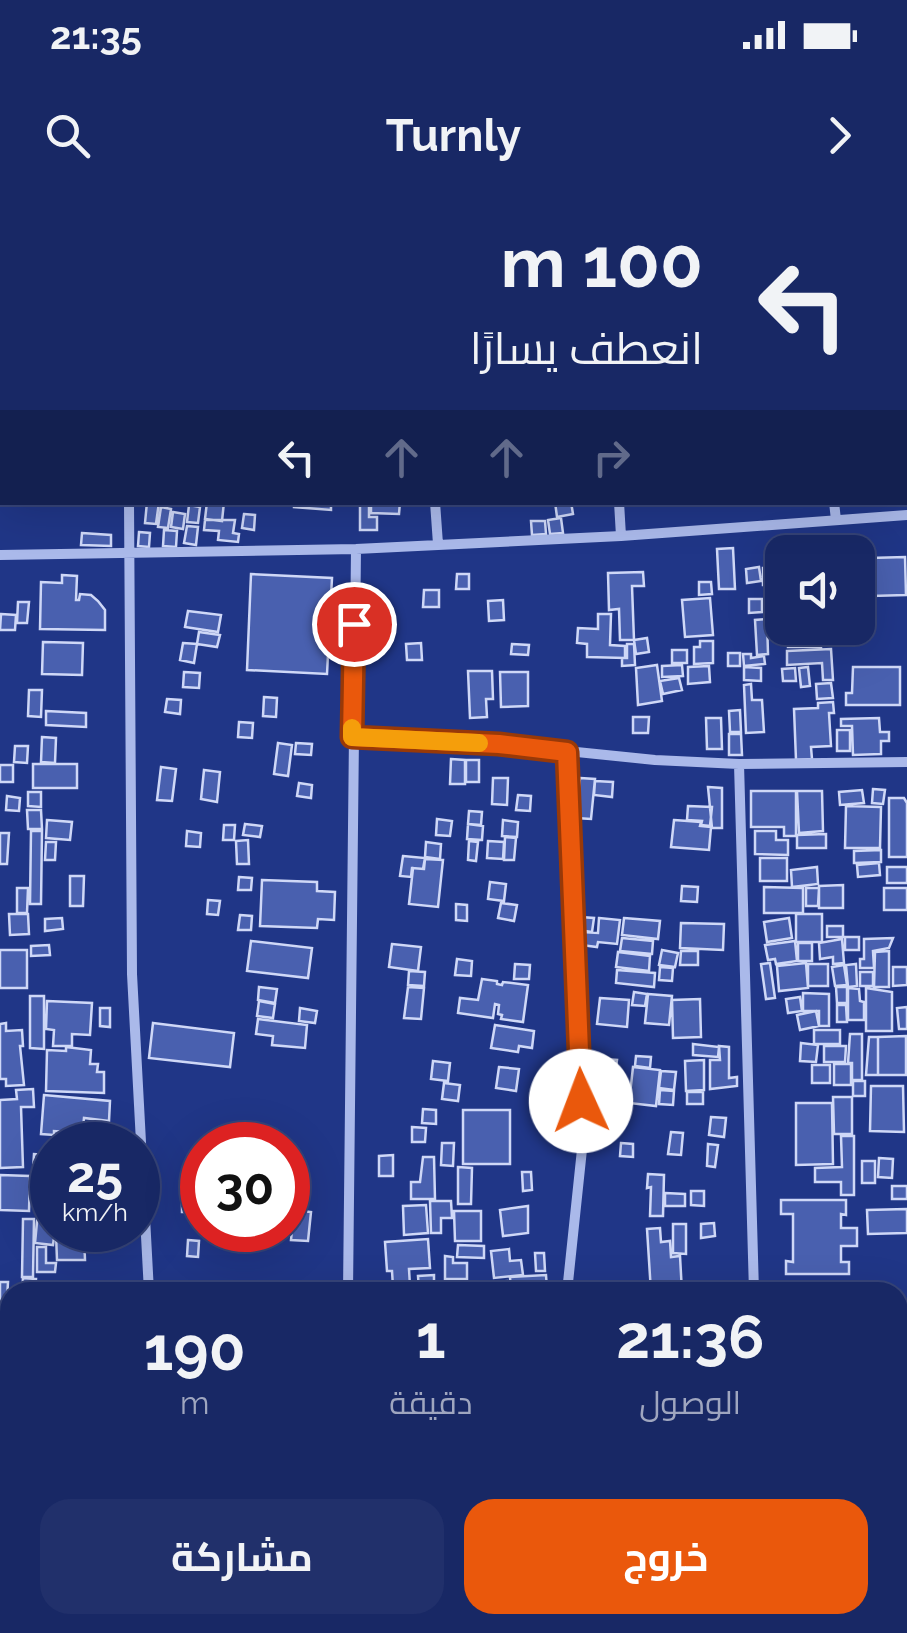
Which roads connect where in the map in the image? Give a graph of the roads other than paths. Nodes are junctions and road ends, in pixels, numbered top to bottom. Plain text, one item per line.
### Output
1 (129, 505) edge
2 (434, 505) edge
3 (619, 505) edge
4 (834, 505) edge
5 (907, 515) edge
6 (836, 520) junction
7 (621, 536) junction
8 (438, 544) junction
9 (356, 549) junction
10 (128, 554) junction
11 (0, 555) edge
12 (352, 737) junction
13 (567, 752) junction
14 (907, 762) edge
15 (739, 764) junction
16 (148, 1282) edge
17 (348, 1282) edge
18 (568, 1282) edge
19 (754, 1282) edge

1 - 10 street
2 - 8 street
3 - 7 street
4 - 6 street
5 - 6 street
6 - 7 street
7 - 8 street
8 - 9 street
9 - 10 street
9 - 12 street
10 - 11 street
10 - 16 street
12 - 13 street
12 - 17 street
13 - 15 street
13 - 18 street
14 - 15 street
15 - 19 street

